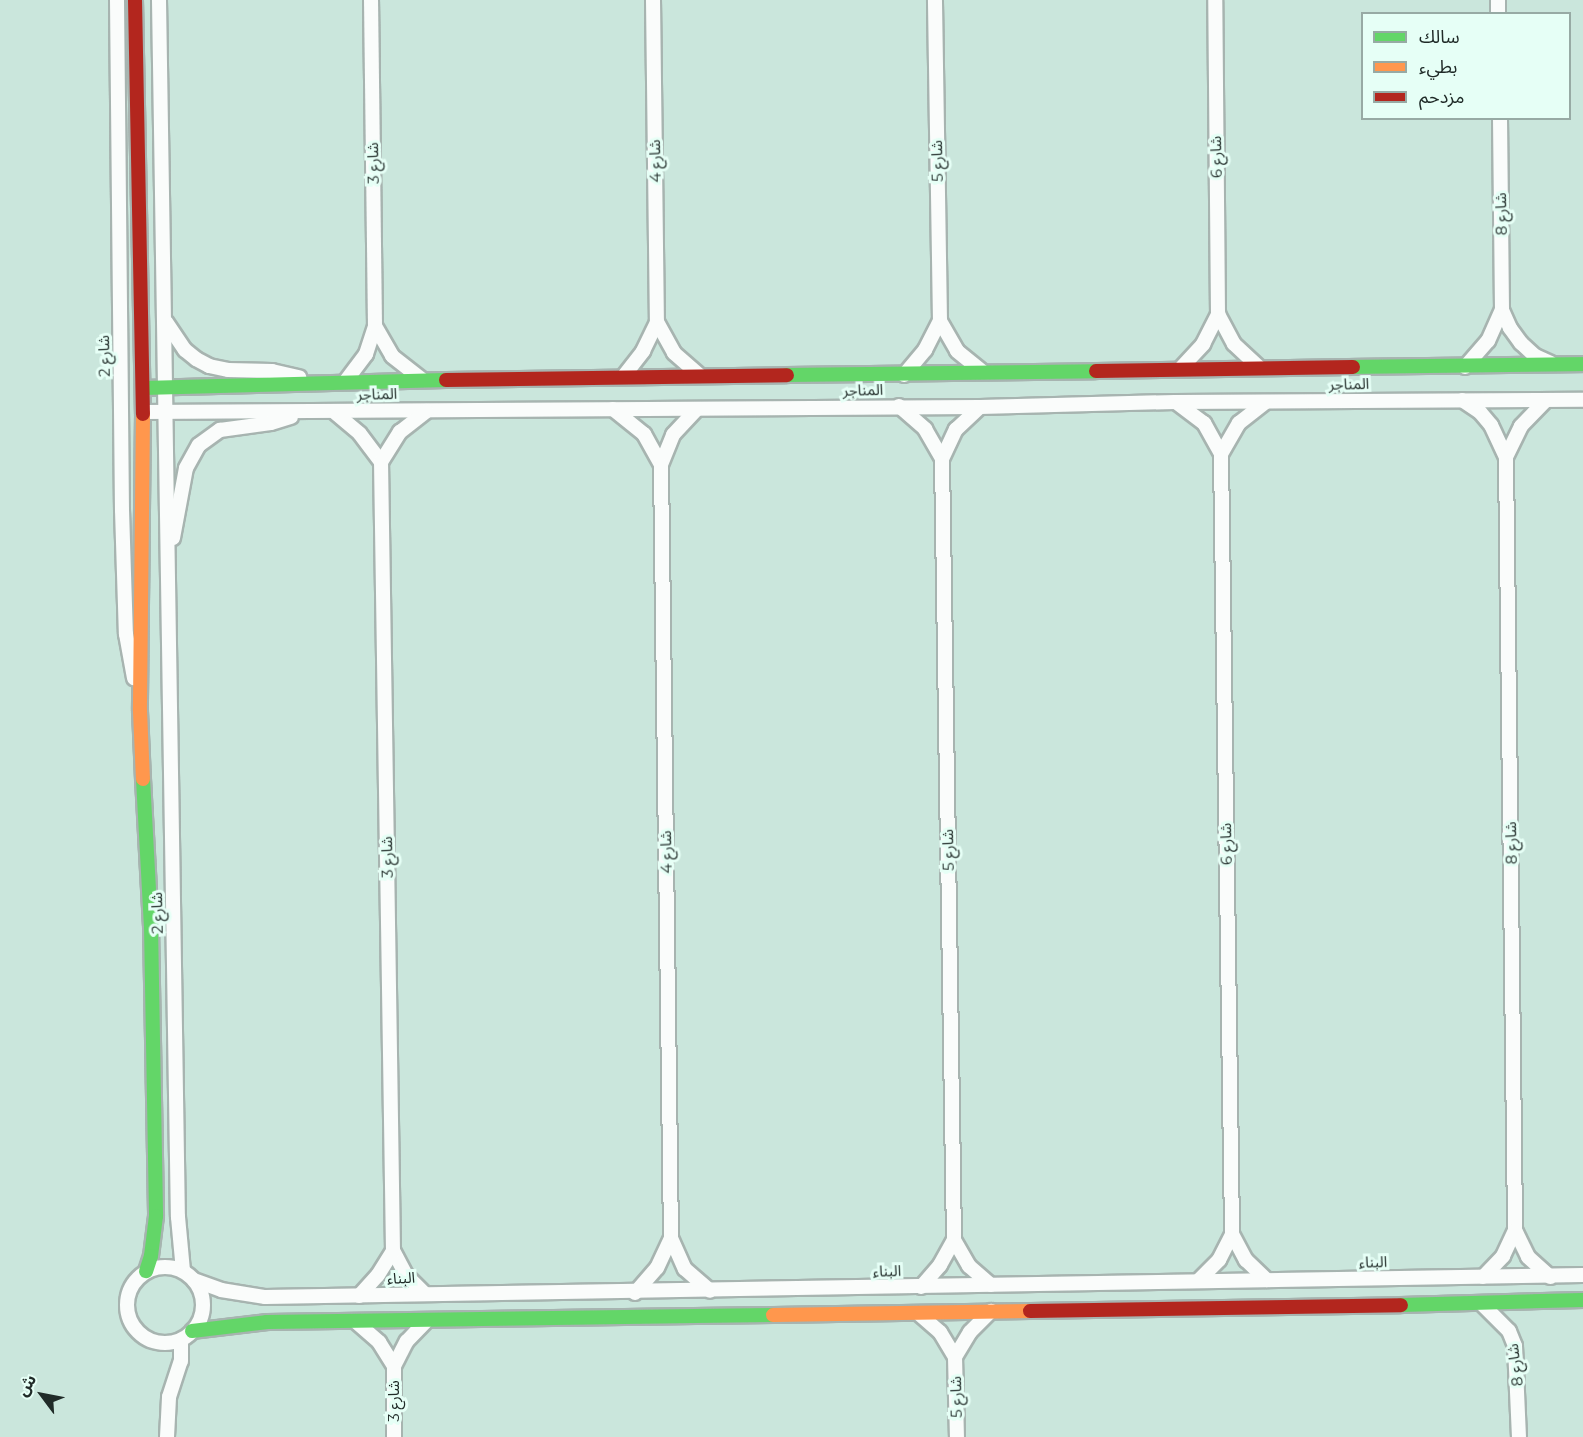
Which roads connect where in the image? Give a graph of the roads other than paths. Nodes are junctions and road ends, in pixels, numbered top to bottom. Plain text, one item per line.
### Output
1 (117, 0) edge
2 (135, 0) edge
3 (159, 0) edge
4 (371, 0) edge
5 (653, 0) edge
6 (935, 0) edge
7 (1215, 0) edge
8 (1500, 120) edge
9 (1502, 310) junction
10 (1218, 314) junction
11 (164, 319) junction
12 (940, 321) junction
13 (657, 322) junction
14 (375, 326) junction
15 (1553, 364) junction
16 (1583, 364) edge
17 (1259, 367) junction
18 (1465, 367) junction
19 (1180, 368) junction
20 (983, 372) junction
21 (904, 375) junction
22 (700, 376) junction
23 (623, 377) junction
24 (423, 380) junction
25 (322, 382) junction
26 (345, 382) junction
27 (165, 387) junction
28 (143, 388) junction
29 (1461, 399) junction
30 (1583, 400) edge
31 (1267, 401) junction
32 (1545, 401) junction
33 (1175, 402) junction
34 (898, 406) junction
35 (980, 407) junction
36 (612, 408) junction
37 (697, 409) junction
38 (429, 410) junction
39 (333, 411) junction
40 (143, 412) junction
41 (166, 412) junction
42 (306, 412) junction
43 (1221, 454) junction
44 (1506, 457) junction
45 (942, 459) junction
46 (381, 462) junction
47 (661, 465) junction
48 (168, 555) junction
49 (140, 711) junction
50 (1515, 1230) junction
51 (1232, 1234) junction
52 (671, 1238) junction
53 (954, 1240) junction
54 (393, 1251) junction
55 (146, 1271) junction
56 (189, 1275) junction
57 (1583, 1275) edge
58 (1483, 1277) junction
59 (1550, 1277) junction
60 (1267, 1280) junction
61 (1198, 1281) junction
62 (991, 1285) junction
63 (921, 1287) junction
64 (710, 1291) junction
65 (635, 1293) junction
66 (425, 1294) junction
67 (359, 1296) junction
68 (1583, 1300) edge
69 (1482, 1304) junction
70 (991, 1311) junction
71 (918, 1313) junction
72 (427, 1320) junction
73 (355, 1321) junction
74 (187, 1335) junction
75 (956, 1357) junction
76 (394, 1366) junction
77 (167, 1437) edge
78 (394, 1437) edge
79 (957, 1437) edge
80 (1519, 1437) edge

1 - 49 street, شارع 2
2 - 28 street, شارع 2
3 - 11 street, شارع 2
4 - 14 street, شارع 3
5 - 13 street, شارع 4
6 - 12 street, شارع 5
7 - 10 street, شارع 6
8 - 9 street, شارع 8
9 - 15 street, شارع 8
9 - 18 street, شارع 8
10 - 17 street, شارع 6
10 - 19 street, شارع 6
11 - 25 street, المناجر
11 - 27 street, شارع 2
12 - 20 street, شارع 5
12 - 21 street, شارع 5
13 - 22 street, شارع 4
13 - 23 street, شارع 4
14 - 24 street, شارع 3
14 - 26 street, شارع 3
15 - 16 street, المناجر
15 - 18 street, المناجر
17 - 18 street, المناجر
17 - 19 street, المناجر
19 - 20 street, المناجر
20 - 21 street, المناجر
21 - 22 street, المناجر
22 - 23 street, المناجر
23 - 24 street, المناجر
24 - 26 street, المناجر
25 - 26 street, المناجر
25 - 27 street, المناجر
27 - 28 street, المناجر
27 - 41 street, شارع 2
28 - 40 street, شارع 2
29 - 31 street, المناجر
29 - 32 street, المناجر
29 - 44 street, شارع 8
30 - 32 street, المناجر
31 - 33 street, المناجر
31 - 43 street
32 - 44 street, شارع 8
33 - 35 street, المناجر
33 - 43 street, شارع 6
34 - 35 street, المناجر
34 - 37 street, المناجر
34 - 45 street, شارع 5
35 - 45 street, شارع 5
36 - 37 street, المناجر
36 - 38 street, المناجر
36 - 47 street, شارع 4
37 - 47 street, شارع 4
38 - 39 street, المناجر
38 - 46 street
39 - 42 street, المناجر
39 - 46 street
40 - 41 street, المناجر
40 - 49 street, شارع 2
41 - 42 street, المناجر
41 - 48 street, شارع 2
42 - 48 street, شارع 2
43 - 51 street, شارع 6
44 - 50 street, شارع 8
45 - 53 street, شارع 5
46 - 54 street, شارع 3
47 - 52 street, شارع 4
48 - 56 street, شارع 2
49 - 55 street, شارع 2
50 - 58 street, شارع 8
50 - 59 street, شارع 8
51 - 60 street, شارع 6
51 - 61 street, شارع 6
52 - 64 street, شارع 4
52 - 65 street, شارع 4
53 - 62 street, شارع 5
53 - 63 street
54 - 66 street, شارع 3
54 - 67 street
55 - 56 street
55 - 74 street
56 - 67 street, البناء
56 - 74 street
57 - 59 street, البناء
58 - 59 street, البناء
58 - 60 street, البناء
60 - 61 street, البناء
61 - 62 street, البناء
62 - 63 street, البناء
63 - 64 street, البناء
64 - 65 street, البناء
65 - 66 street, البناء
66 - 67 street, البناء
68 - 69 street
69 - 70 street
69 - 80 street, شارع 8
70 - 71 street
70 - 75 street, شارع 5
71 - 72 street
71 - 75 street, شارع 5
72 - 73 street
72 - 76 street, شارع 3
73 - 74 street
73 - 76 street, شارع 3
74 - 77 street
75 - 79 street, شارع 5
76 - 78 street, شارع 3

